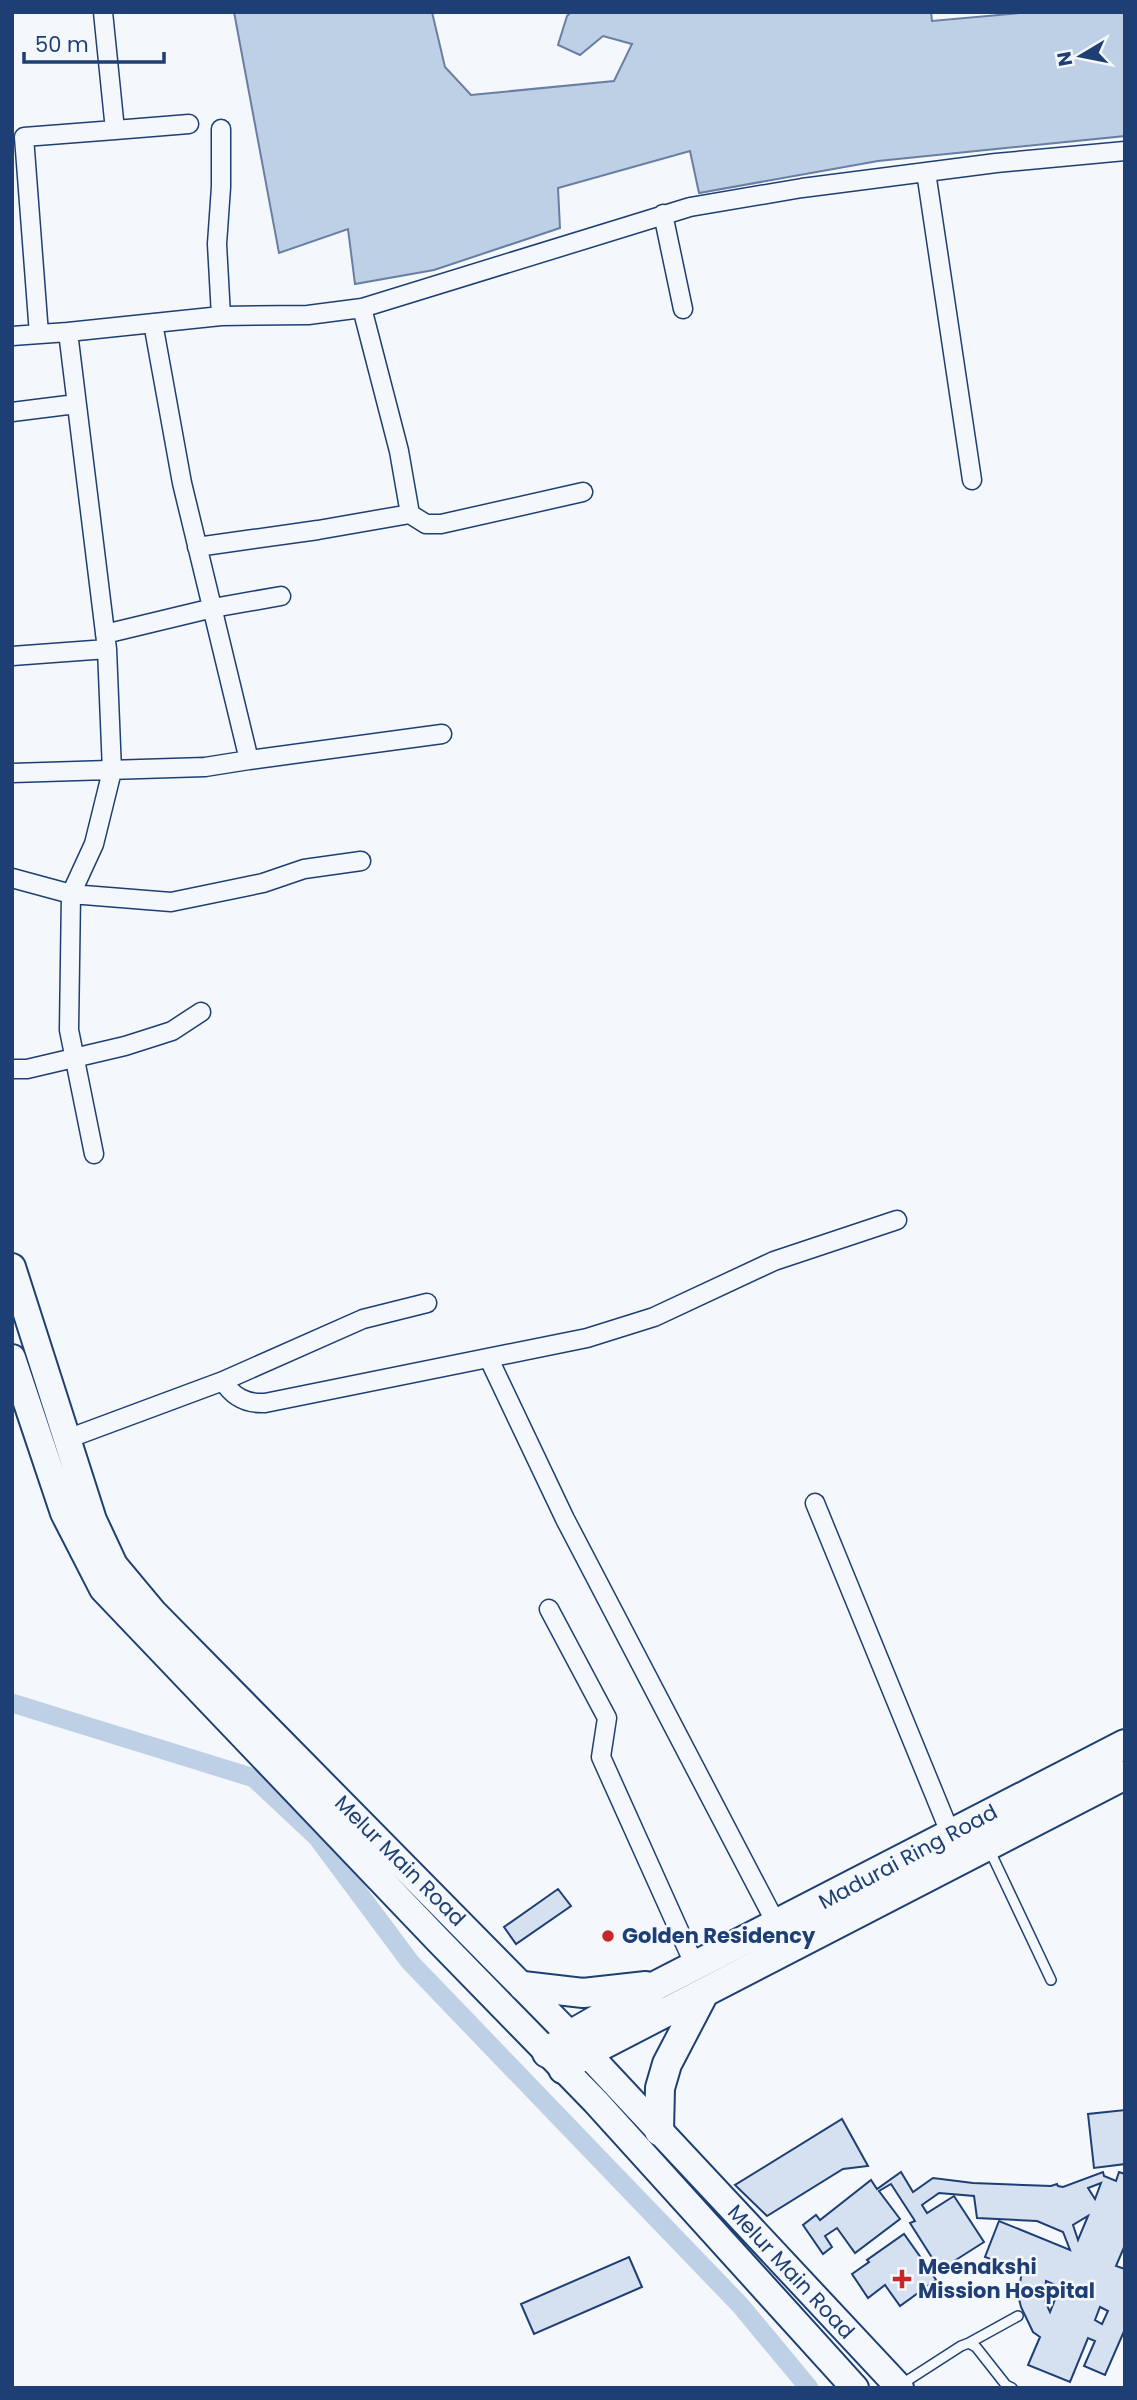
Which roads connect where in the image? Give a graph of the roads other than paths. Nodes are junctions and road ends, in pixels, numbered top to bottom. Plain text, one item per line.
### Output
1 (103, 12) edge
2 (189, 124) dead end
3 (221, 129) dead end
4 (115, 130) junction
5 (1125, 151) edge
6 (926, 172) junction
7 (663, 214) junction
8 (362, 308) junction
9 (683, 309) dead end
10 (221, 316) junction
11 (153, 323) junction
12 (68, 332) junction
13 (39, 334) junction
14 (12, 335) edge
15 (76, 404) junction
16 (12, 412) edge
17 (972, 480) dead end
18 (583, 492) dead end
19 (410, 513) junction
20 (197, 547) junction
21 (281, 596) dead end
22 (213, 608) junction
23 (106, 642) junction
24 (12, 656) edge
25 (442, 734) dead end
26 (249, 760) junction
27 (112, 771) junction
28 (12, 773) edge
29 (361, 861) dead end
30 (12, 878) edge
31 (71, 894) junction
32 (201, 1012) dead end
33 (75, 1056) junction
34 (12, 1069) edge
35 (94, 1154) dead end
36 (897, 1220) dead end
37 (12, 1267) edge
38 (427, 1303) dead end
39 (12, 1358) edge
40 (489, 1359) junction
41 (223, 1381) junction
42 (67, 1439) junction
43 (814, 1503) dead end
44 (549, 1609) dead end
45 (1125, 1744) edge
46 (1125, 1775) edge
47 (951, 1835) junction
48 (988, 1846) junction
49 (777, 1925) junction
50 (695, 1966) junction
51 (1051, 1980) dead end
52 (657, 1985) junction
53 (523, 1986) junction
54 (703, 1995) junction
55 (579, 2044) junction
56 (555, 2061) junction
57 (659, 2131) junction
58 (1018, 2316) dead end
59 (969, 2343) junction
60 (898, 2387) edge
61 (855, 2388) edge
62 (1012, 2388) edge

1 - 4 street
2 - 4 street
3 - 10 street
4 - 13 street
5 - 6 street
6 - 7 street
6 - 17 street
7 - 8 street
7 - 9 street
8 - 10 street
8 - 19 street
10 - 11 street
11 - 12 street
11 - 20 street
12 - 13 street
12 - 15 street
13 - 14 street
15 - 16 street
15 - 23 street
18 - 19 street
19 - 20 street
20 - 22 street
21 - 22 street
22 - 23 street
22 - 26 street
23 - 24 street
23 - 27 street
25 - 26 street
26 - 27 street
27 - 28 street
27 - 31 street
29 - 31 street
30 - 31 street
31 - 33 street
32 - 33 street
33 - 34 street
33 - 35 street
36 - 40 street
37 - 42 main road, Melur Main Road
38 - 41 street
39 - 56 main road, Melur Main Road
40 - 41 street
40 - 49 street
41 - 42 street
42 - 53 main road, Melur Main Road
43 - 47 street
44 - 50 street
45 - 47 highway, Madurai Ring Road
46 - 48 highway, Madurai Ring Road
47 - 49 highway, Madurai Ring Road
48 - 51 lane
48 - 54 highway, Madurai Ring Road
49 - 50 highway, Madurai Ring Road
50 - 52 highway, Madurai Ring Road
52 - 53 highway
52 - 55 highway, Madurai Ring Road
53 - 55 main road, Melur Main Road
54 - 55 highway, Madurai Ring Road
54 - 57 highway
55 - 56 highway, Madurai Ring Road
55 - 57 main road, Melur Main Road
56 - 61 main road, Melur Main Road
57 - 60 main road, Melur Main Road
58 - 59 lane
59 - 60 lane
59 - 62 lane

